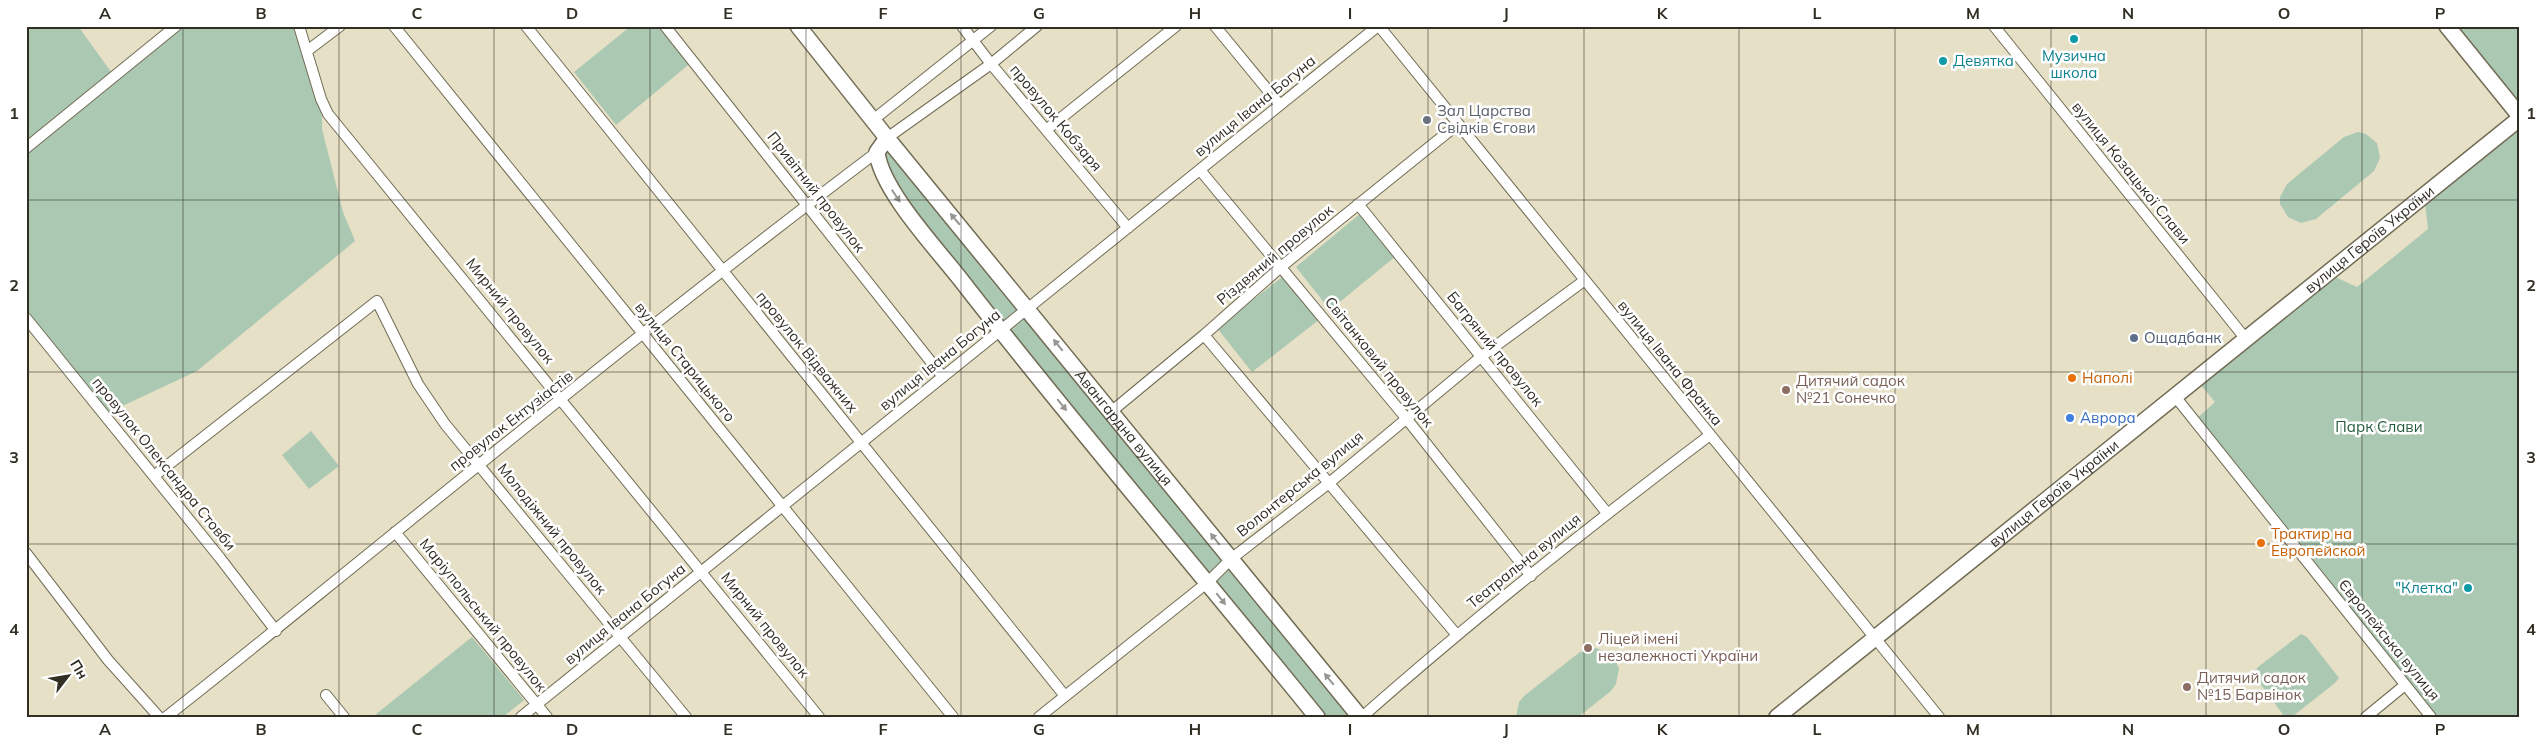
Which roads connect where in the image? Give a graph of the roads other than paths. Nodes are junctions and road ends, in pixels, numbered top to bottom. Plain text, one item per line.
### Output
1 (176, 26) edge
2 (299, 26) edge
3 (340, 26) edge
4 (394, 26) edge
5 (526, 26) edge
6 (665, 26) edge
7 (798, 26) edge
8 (962, 26) edge
9 (991, 26) edge
10 (1037, 26) edge
11 (1176, 26) edge
12 (1215, 26) edge
13 (1379, 26) edge
14 (1994, 26) edge
15 (2447, 26) edge
16 (974, 41) junction
17 (307, 51) junction
18 (990, 64) junction
19 (1280, 105) junction
20 (2519, 115) edge
21 (2519, 119) edge
22 (873, 120) junction
23 (1458, 124) junction
24 (1046, 130) junction
25 (887, 138) junction
26 (26, 148) edge
27 (876, 152) junction
28 (1200, 170) junction
29 (1358, 204) junction
30 (807, 205) junction
31 (1128, 228) junction
32 (1282, 266) junction
33 (723, 271) junction
34 (1585, 280) junction
35 (1028, 308) junction
36 (26, 318) edge
37 (1000, 331) junction
38 (644, 335) junction
39 (1204, 335) junction
40 (2245, 338) junction
41 (1482, 356) junction
42 (943, 377) junction
43 (2174, 395) junction
44 (562, 399) junction
45 (1112, 411) junction
46 (1406, 418) junction
47 (1710, 435) junction
48 (861, 443) junction
49 (480, 465) junction
50 (154, 476) junction
51 (1329, 483) junction
52 (782, 506) junction
53 (1608, 513) junction
54 (395, 532) junction
55 (26, 553) edge
56 (1231, 559) junction
57 (702, 571) junction
58 (1531, 576) junction
59 (1208, 582) junction
60 (276, 631) junction
61 (1456, 634) junction
62 (620, 637) junction
63 (1874, 638) junction
64 (2405, 685) junction
65 (326, 695) dead end
66 (1065, 696) junction
67 (537, 704) junction
68 (159, 717) edge
69 (166, 717) edge
70 (344, 717) edge
71 (521, 717) edge
72 (547, 717) edge
73 (686, 717) edge
74 (819, 717) edge
75 (952, 717) edge
76 (1039, 717) edge
77 (1317, 717) edge
78 (1361, 717) edge
79 (1777, 717) edge
80 (1939, 717) edge
81 (2366, 717) edge
82 (2430, 717) edge

1 - 26 street
2 - 17 street, Мирний провулок
3 - 17 street
4 - 38 street, вулиця Старицького
5 - 33 street, провулок Відважних
6 - 30 street, Привітний провулок
7 - 22 street, Авангардна вулиця
8 - 16 street, провулок Кобзаря
9 - 16 street
10 - 18 street
11 - 24 street
12 - 19 street
13 - 19 street, вулиця Івана Богуна
13 - 23 street, вулиця Івана Франка
14 - 40 street, вулиця Козацької Слави
15 - 20 street
16 - 18 street, провулок Кобзаря
16 - 22 street
17 - 44 street, Мирний провулок
18 - 24 street, провулок Кобзаря
18 - 25 street
19 - 28 street, вулиця Івана Богуна
21 - 40 street, вулиця Героїв України
22 - 25 street, Авангардна вулиця
23 - 29 street, Різдвяний провулок
23 - 34 street, вулиця Івана Франка
24 - 31 street, провулок Кобзаря
25 - 27 street
35 -> 25 street, Авангардна вулиця
27 - 30 street, провулок Ентузіастів
27 -> 37 street
28 - 31 street, вулиця Івана Богуна
28 - 32 street, Світанковий провулок
29 - 32 street, Різдвяний провулок
29 - 41 street, Багряний провулок
30 - 33 street, провулок Ентузіастів
30 - 42 street, Привітний провулок
31 - 35 street, вулиця Івана Богуна
32 - 39 street, Різдвяний провулок
32 - 46 street, Світанковий провулок
33 - 38 street, провулок Ентузіастів
33 - 48 street, провулок Відважних
34 - 41 street, Волонтерська вулиця
34 - 47 street, вулиця Івана Франка
35 - 37 street, вулиця Івана Богуна
45 -> 35 street, Авангардна вулиця
36 - 50 street, провулок Олександра Стовби
37 - 42 street, вулиця Івана Богуна
37 -> 59 street
38 - 44 street, провулок Ентузіастів
38 - 52 street, вулиця Старицького
39 - 45 street, Різдвяний провулок
39 - 51 street
40 - 43 street, вулиця Героїв України
41 - 46 street, Волонтерська вулиця
41 - 53 street, Багряний провулок
42 - 48 street, вулиця Івана Богуна
43 - 63 street, вулиця Героїв України
43 - 64 street, Європейська вулиця
44 - 49 street, провулок Ентузіастів
44 - 57 street, Мирний провулок
56 -> 45 street, Авангардна вулиця
46 - 51 street, Волонтерська вулиця
46 - 58 street, Світанковий провулок
47 - 53 street, Театральна вулиця
47 - 63 street, вулиця Івана Франка
48 - 52 street, вулиця Івана Богуна
48 - 66 street, провулок Відважних
49 - 50 street, Молодіжний провулок
49 - 54 street, провулок Ентузіастів
49 - 62 street, Молодіжний провулок
50 - 60 street, провулок Олександра Стовби
51 - 56 street, Волонтерська вулиця
51 - 61 street
52 - 57 street, вулиця Івана Богуна
52 - 75 street, вулиця Старицького
53 - 58 street, Театральна вулиця
54 - 60 street, провулок Ентузіастів
54 - 67 street, Маріупольський провулок
55 - 68 street
56 - 59 street, Волонтерська вулиця
78 -> 56 street, Авангардна вулиця
57 - 62 street, вулиця Івана Богуна
57 - 74 street, Мирний провулок
58 - 61 street, Театральна вулиця
59 - 66 street, Волонтерська вулиця
59 -> 77 street
60 - 69 street, провулок Ентузіастів
61 - 78 street, Театральна вулиця
62 - 67 street, вулиця Івана Богуна
62 - 73 street, Молодіжний провулок
63 - 79 street, вулиця Героїв України
63 - 80 street, вулиця Івана Франка
64 - 81 street
64 - 82 street, Європейська вулиця
65 - 70 street
66 - 76 street, Волонтерська вулиця
67 - 71 street, вулиця Івана Богуна
67 - 72 street, Маріупольський провулок

